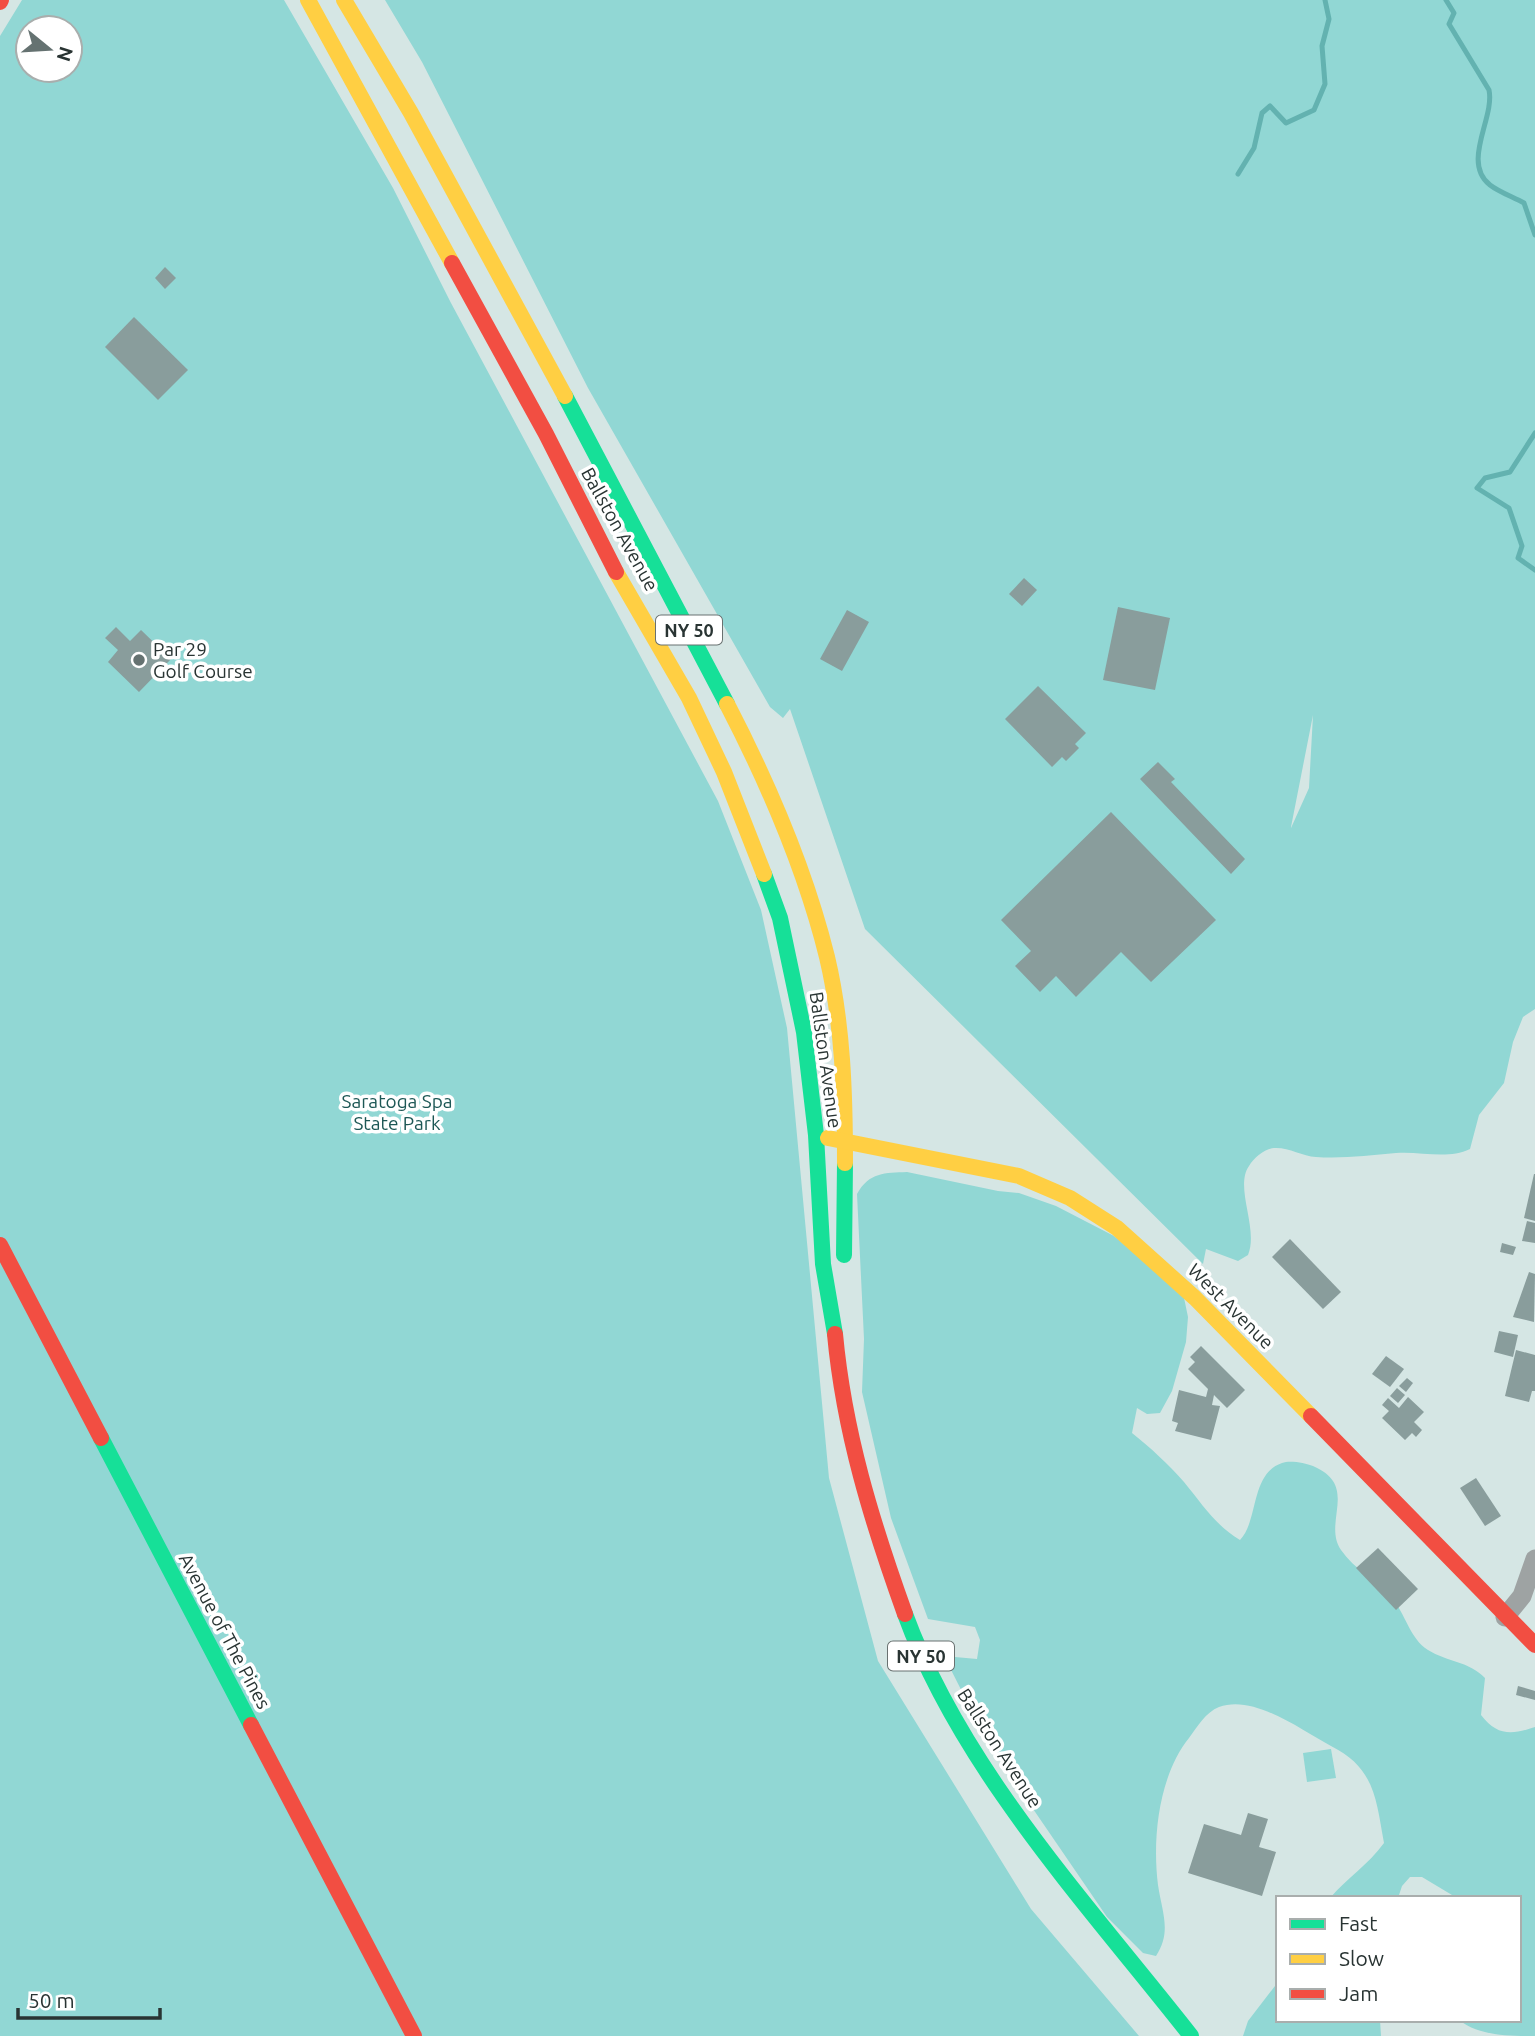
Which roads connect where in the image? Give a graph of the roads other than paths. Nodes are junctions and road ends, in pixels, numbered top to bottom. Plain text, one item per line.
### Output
1 (308, 0) edge
2 (344, 0) edge
3 (816, 1135) junction
4 (845, 1141) junction
5 (0, 1245) edge
6 (834, 1317) junction
7 (1535, 1559) edge
8 (1505, 1617) junction
9 (1535, 1645) edge
10 (414, 2036) edge
11 (1191, 2036) edge

1 - 3 main road, Ballston Avenue / NY 50
2 - 4 main road, Ballston Avenue / NY 50
3 - 4 main road, West Avenue
3 - 6 main road, Ballston Avenue / NY 50
4 - 6 main road, Ballston Avenue / NY 50
4 - 8 main road, West Avenue
5 - 10 main road, Avenue of The Pines
6 - 11 main road, Ballston Avenue / NY 50
7 - 8 street
8 - 9 main road, West Avenue

